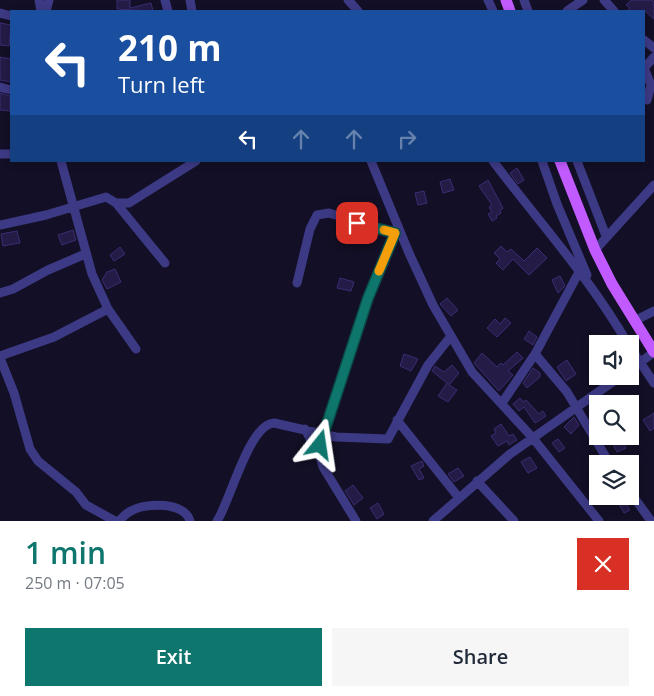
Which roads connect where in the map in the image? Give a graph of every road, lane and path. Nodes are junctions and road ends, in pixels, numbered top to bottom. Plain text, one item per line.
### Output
1 (361, 0) edge
2 (583, 0) edge
3 (604, 0) edge
4 (353, 6) edge
5 (568, 10) edge
6 (613, 10) edge
7 (654, 57) edge
8 (645, 67) edge
9 (645, 70) edge
10 (647, 100) dead end
11 (61, 162) edge
12 (194, 162) edge
13 (371, 162) edge
14 (494, 162) edge
15 (542, 162) edge
16 (560, 162) edge
17 (577, 162) edge
18 (654, 185) edge
19 (116, 203) junction
20 (74, 208) junction
21 (0, 225) edge
22 (396, 229) junction
23 (606, 236) junction
24 (595, 250) junction
25 (85, 254) junction
26 (165, 263) dead end
27 (580, 270) junction
28 (297, 283) dead end
29 (593, 289) junction
30 (0, 293) edge
31 (108, 309) junction
32 (654, 311) edge
33 (634, 321) junction
34 (622, 335) edge
35 (451, 336) junction
36 (136, 349) dead end
37 (654, 352) edge
38 (534, 354) junction
39 (0, 357) edge
40 (639, 362) joint
41 (654, 383) edge
42 (608, 385) edge
43 (502, 403) junction
44 (576, 406) junction
45 (397, 420) junction
46 (304, 429) junction
47 (322, 434) junction
48 (532, 437) junction
49 (605, 455) edge
50 (320, 457) junction
51 (478, 482) junction
52 (459, 498) junction
53 (639, 504) edge
54 (117, 521) edge
55 (190, 521) edge
56 (217, 521) edge
57 (356, 521) edge
58 (434, 521) edge
59 (514, 521) edge
60 (599, 521) edge
61 (651, 521) edge

1 - 4 street
2 - 5 street
3 - 6 street
7 - 8 street
9 - 10 street
11 - 20 street
12 - 19 street
13 - 22 street
14 - 27 street
15 - 29 street
16 - 24 main road
17 - 23 street
18 - 23 street
19 - 20 street
19 - 26 street
20 - 21 street
20 - 25 street
22 - 28 street
22 - 35 street
22 - 47 street
23 - 24 street
24 - 33 main road
25 - 30 street
25 - 31 street
27 - 29 street
27 - 38 street
29 - 34 street
31 - 36 street
31 - 39 street
32 - 33 street
33 - 37 main road
35 - 43 street
35 - 45 street
37 - 40 street
38 - 43 street
38 - 44 street
39 - 54 street
40 - 41 street
42 - 44 street
43 - 48 street
44 - 48 street
44 - 49 street
45 - 47 street
45 - 52 street
46 - 47 street
46 - 50 street
46 - 56 street
47 - 50 street
48 - 51 street
48 - 60 street
50 - 57 street
51 - 52 street
51 - 59 street
52 - 58 street
53 - 61 street
54 - 55 street

